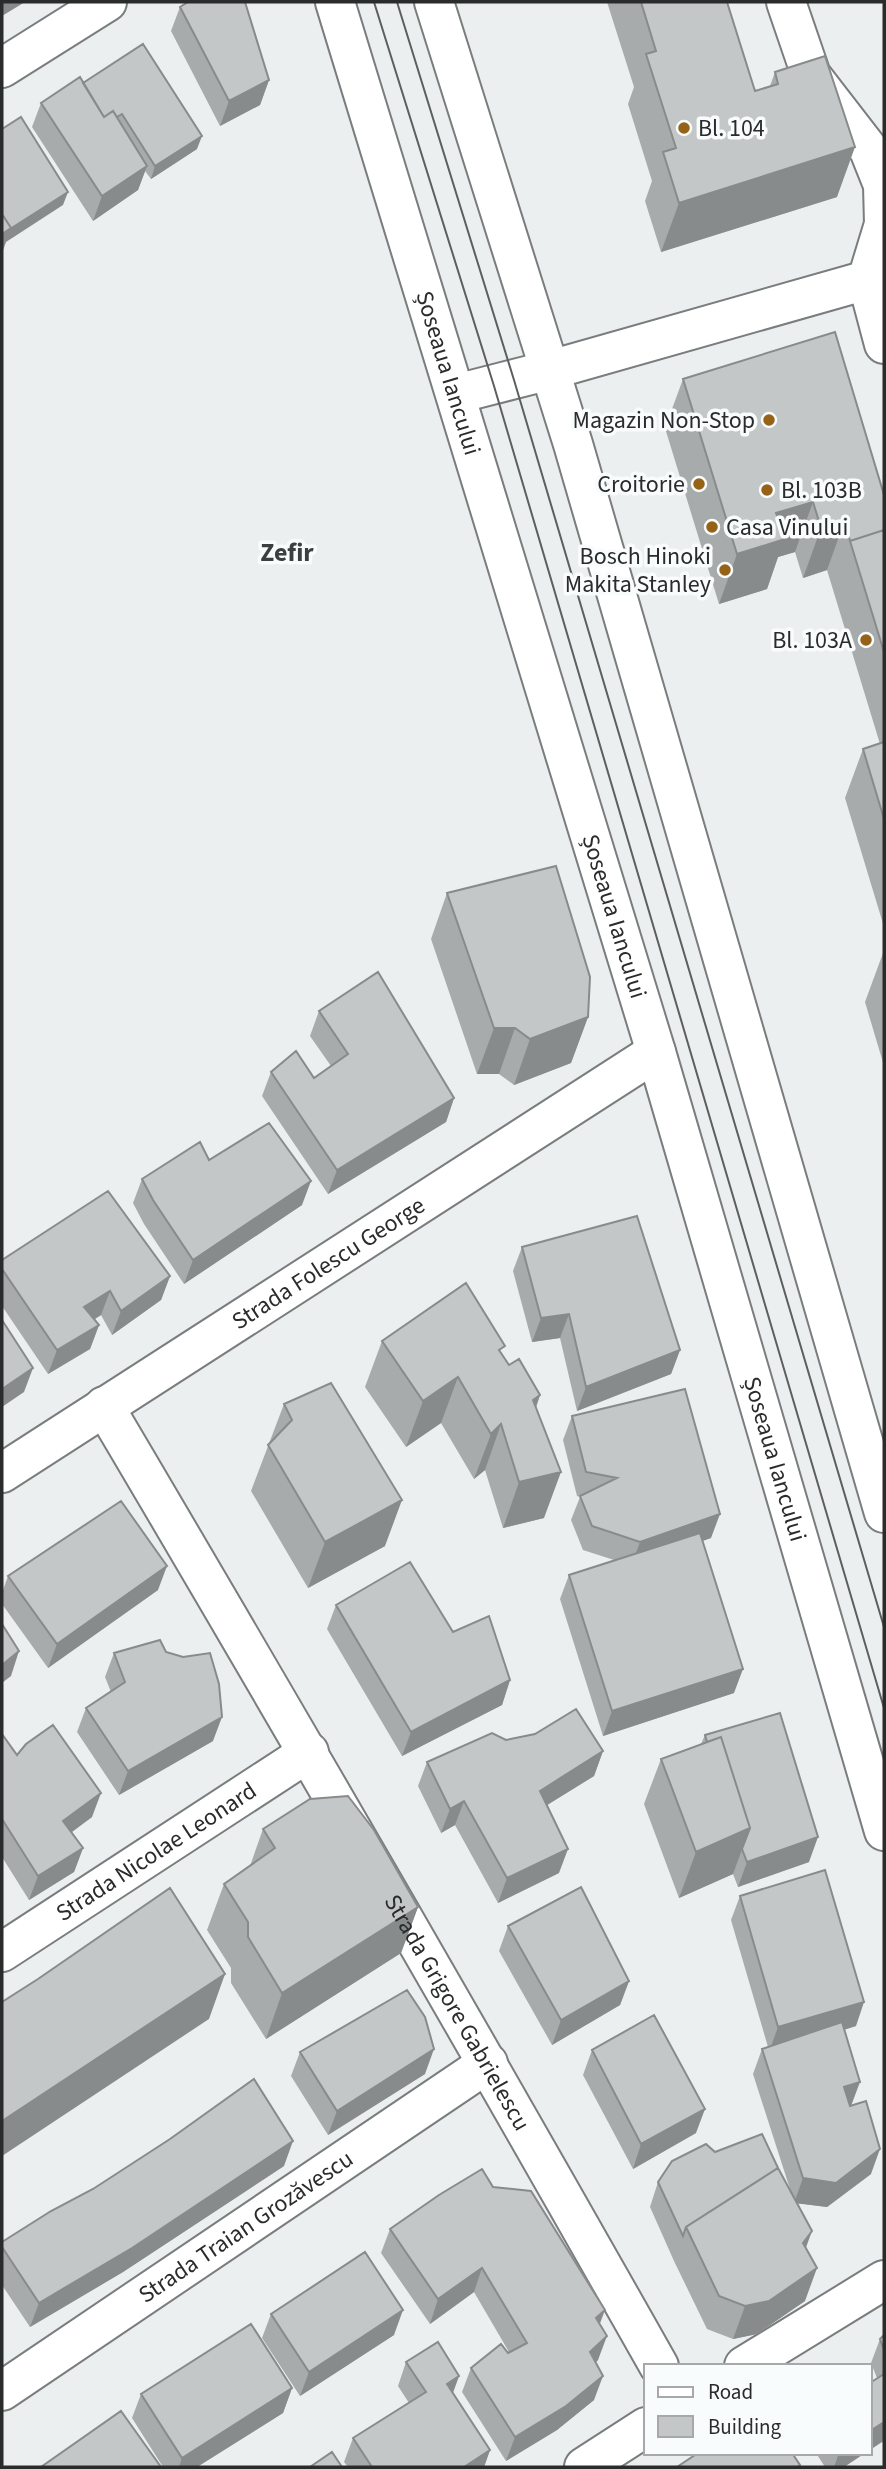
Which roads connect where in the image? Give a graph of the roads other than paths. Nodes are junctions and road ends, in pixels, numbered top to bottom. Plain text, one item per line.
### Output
1 (107, 2) edge
2 (335, 2) edge
3 (434, 2) edge
4 (786, 2) edge
5 (2, 68) edge
6 (875, 281) edge
7 (884, 344) edge
8 (551, 370) junction
9 (456, 394) junction
10 (656, 1052) junction
11 (104, 1406) junction
12 (2, 1473) edge
13 (884, 1513) edge
14 (309, 1752) junction
15 (884, 1831) edge
16 (2, 1952) edge
17 (488, 2063) junction
18 (884, 2280) edge
19 (658, 2364) edge
20 (747, 2364) edge
21 (2, 2391) edge
22 (644, 2428) edge
23 (584, 2467) edge

1 - 5 street
2 - 9 street, Șoseaua Iancului
3 - 8 street
4 - 6 street
6 - 7 street
6 - 8 street
8 - 9 street
8 - 13 street
9 - 10 street, Șoseaua Iancului
10 - 11 street, Strada Folescu George
10 - 15 street, Șoseaua Iancului
11 - 12 street, Strada Folescu George
11 - 14 street, Strada Grigore Gabrielescu
14 - 16 street, Strada Nicolae Leonard
14 - 17 street, Strada Grigore Gabrielescu
17 - 19 street, Strada Grigore Gabrielescu
17 - 21 street, Strada Traian Grozăvescu
18 - 20 street
22 - 23 street

